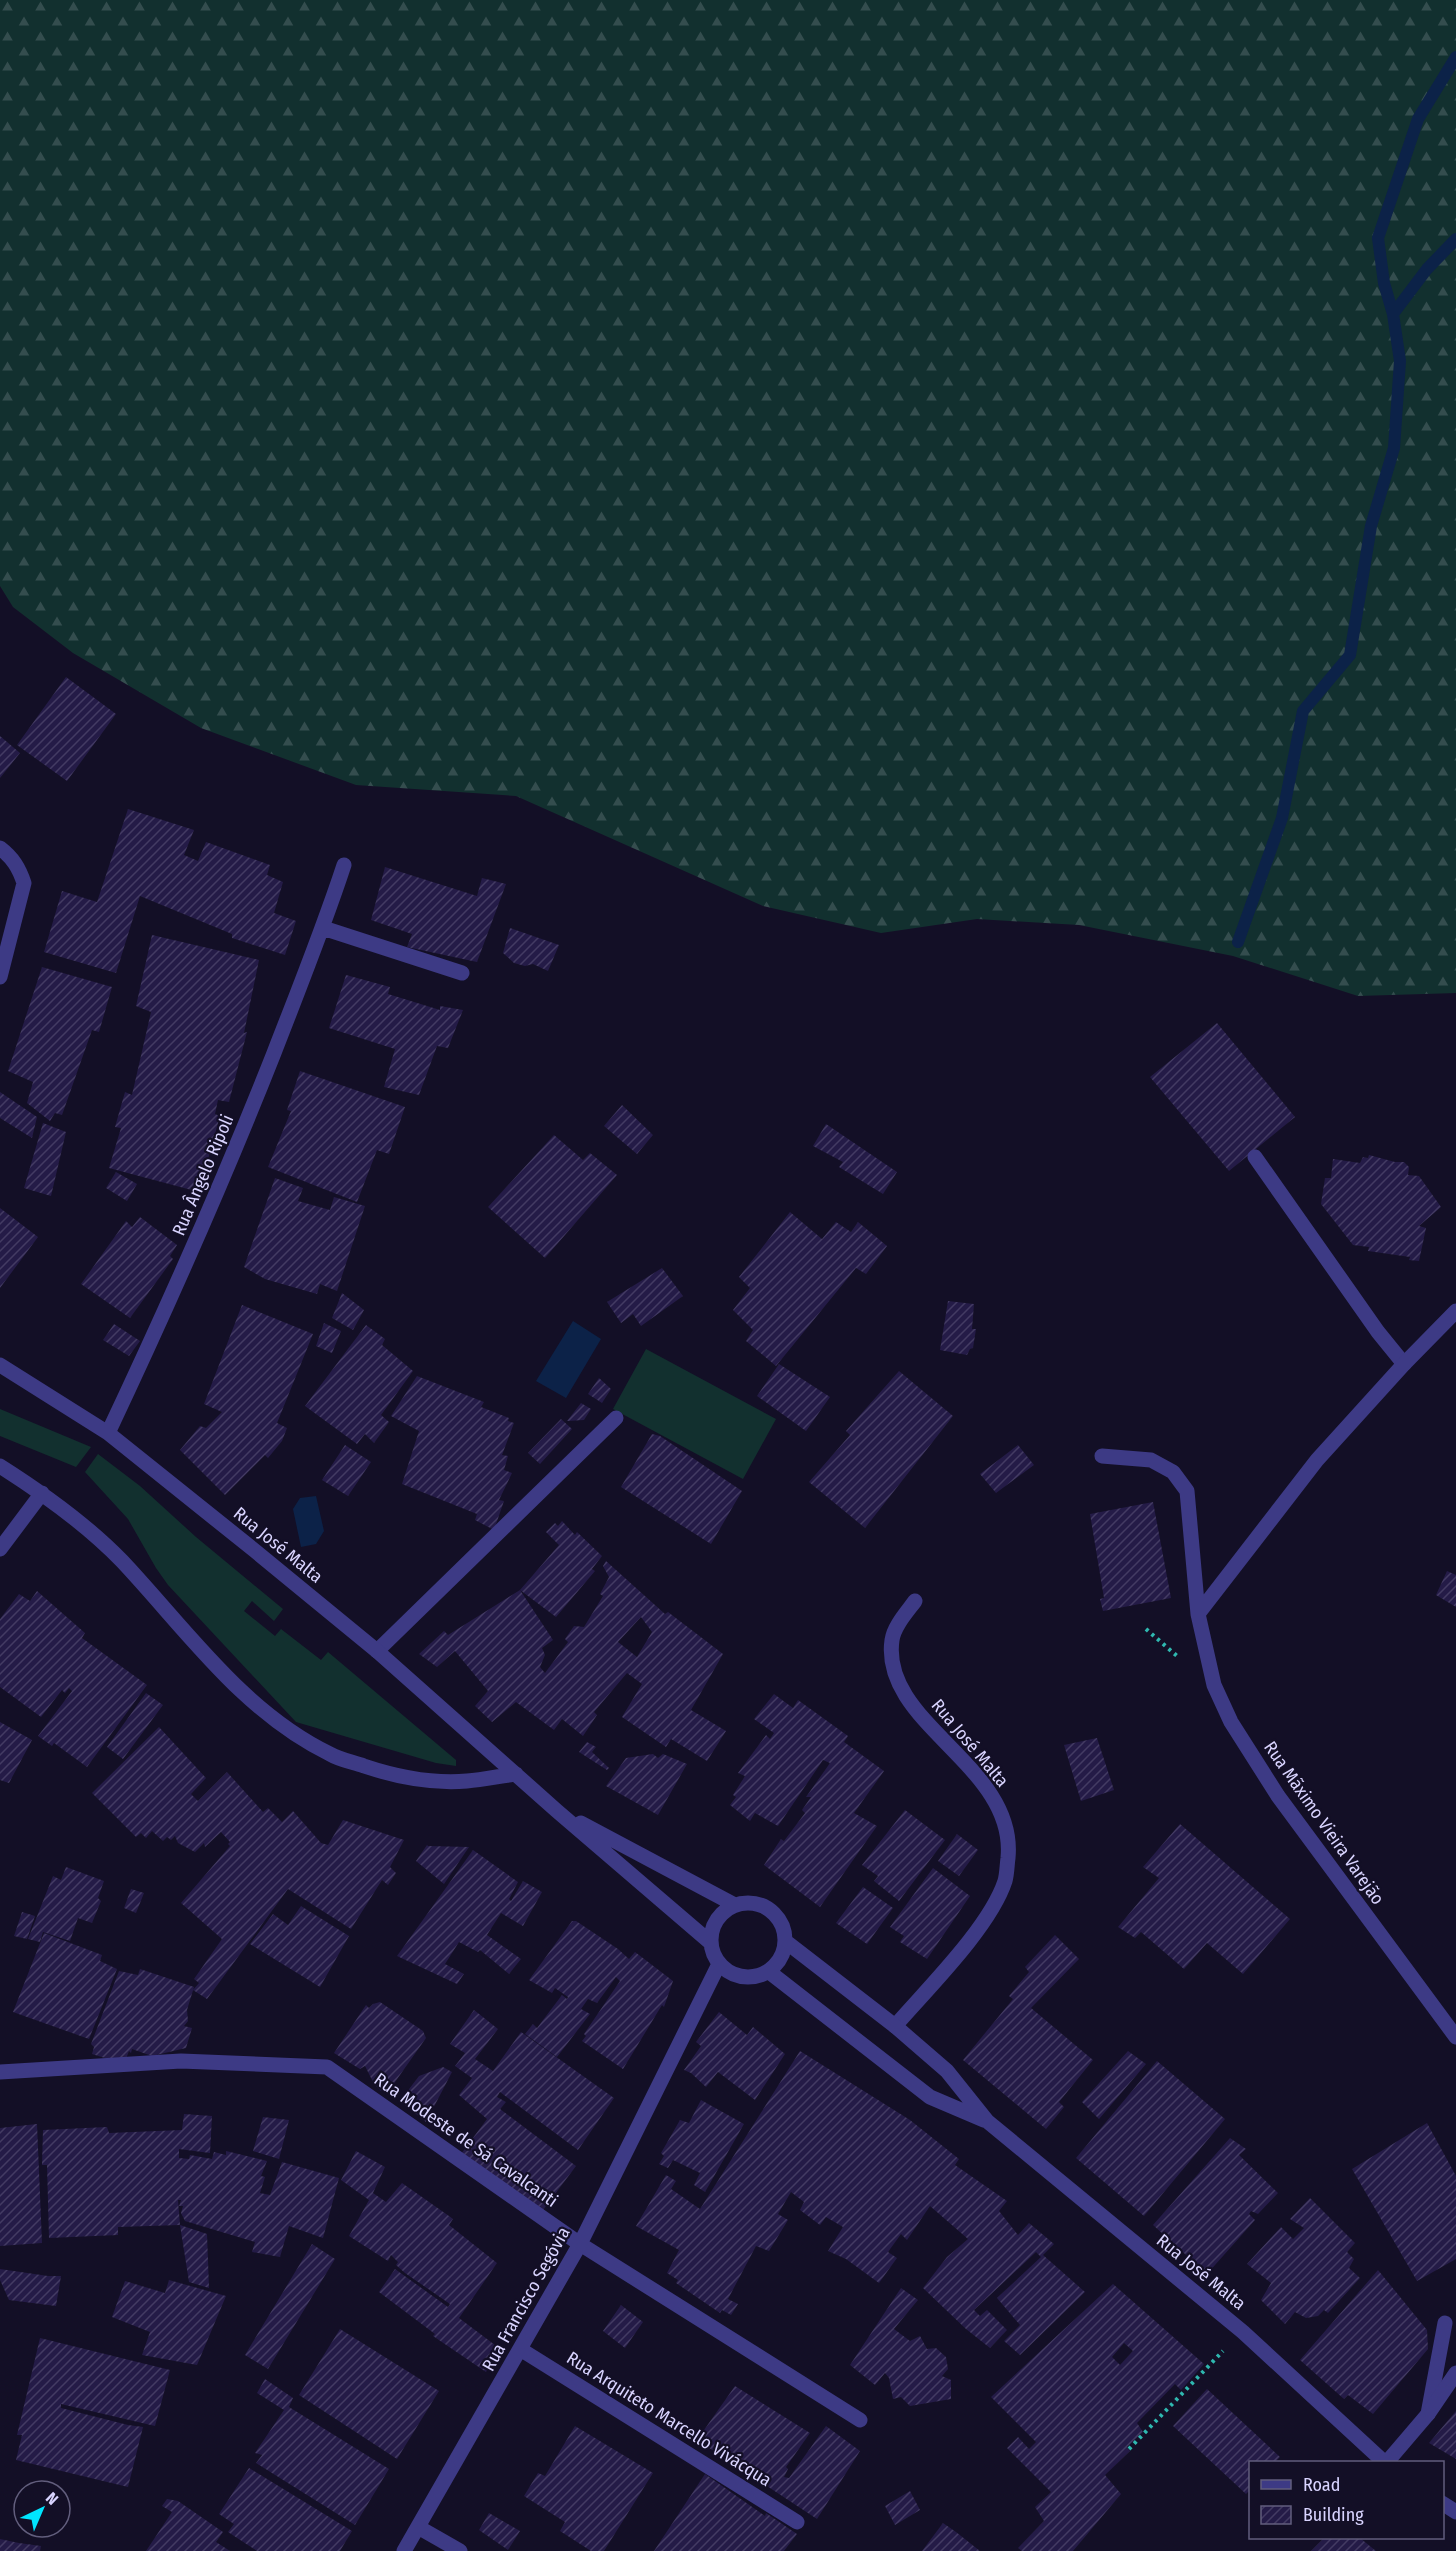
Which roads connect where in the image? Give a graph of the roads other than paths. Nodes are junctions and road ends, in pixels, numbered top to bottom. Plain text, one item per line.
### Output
1 (0, 848) edge
2 (344, 865) dead end
3 (323, 928) junction
4 (462, 973) dead end
5 (0, 977) edge
6 (1255, 1157) dead end
7 (1456, 1311) edge
8 (1404, 1364) junction
9 (0, 1365) edge
10 (616, 1418) dead end
11 (108, 1432) junction
12 (1102, 1456) dead end
13 (0, 1467) edge
14 (42, 1492) junction
15 (0, 1549) edge
16 (915, 1601) dead end
17 (1198, 1614) junction
18 (377, 1651) junction
19 (516, 1774) junction
20 (557, 1810) junction
21 (735, 1905) junction
22 (785, 1941) junction
23 (711, 1943) junction
24 (719, 1964) junction
25 (768, 1971) junction
26 (895, 2026) junction
27 (1456, 2037) edge
28 (0, 2072) edge
29 (987, 2121) junction
30 (580, 2244) junction
31 (1445, 2323) dead end
32 (520, 2349) junction
33 (1456, 2373) edge
34 (1428, 2414) junction
35 (860, 2420) dead end
36 (1384, 2461) edge
37 (1388, 2461) edge
38 (797, 2522) dead end
39 (418, 2527) junction
40 (404, 2551) edge
41 (460, 2551) edge

1 - 5 street
2 - 3 street, Rua Ângelo Ripoli
3 - 4 street
3 - 11 street, Rua Ângelo Ripoli
6 - 8 street
7 - 8 street
8 - 17 street
9 - 11 street, Rua José Malta
10 - 18 street
11 - 18 street, Rua José Malta
12 - 17 street, Rua Mãximo Vieira Varejão
13 - 14 street
14 - 15 street
14 - 19 street
16 - 26 street, Rua José Malta
17 - 27 street, Rua Mãximo Vieira Varejão
18 - 19 street, Rua José Malta
19 - 20 street, Rua José Malta
20 - 21 street, Rua José Malta
20 - 23 street, Rua José Malta
21 - 22 street
21 - 23 street
22 - 25 street
22 - 26 street, Rua José Malta
23 - 24 street
24 - 25 street
24 - 30 street, Rua Francisco Segóvia
25 - 29 street, Rua José Malta
26 - 29 street, Rua José Malta
28 - 30 street, Rua Modeste de Sá Cavalcanti
29 - 36 street, Rua José Malta
30 - 32 street, Rua Francisco Segóvia
30 - 35 street, Rua Modeste de Sá Cavalcanti
31 - 34 street
32 - 38 street, Rua Arquiteto Marcello Vivácqua
32 - 39 street, Rua Francisco Segóvia
33 - 34 street
34 - 37 street
39 - 40 street, Rua Francisco Segóvia
39 - 41 street

